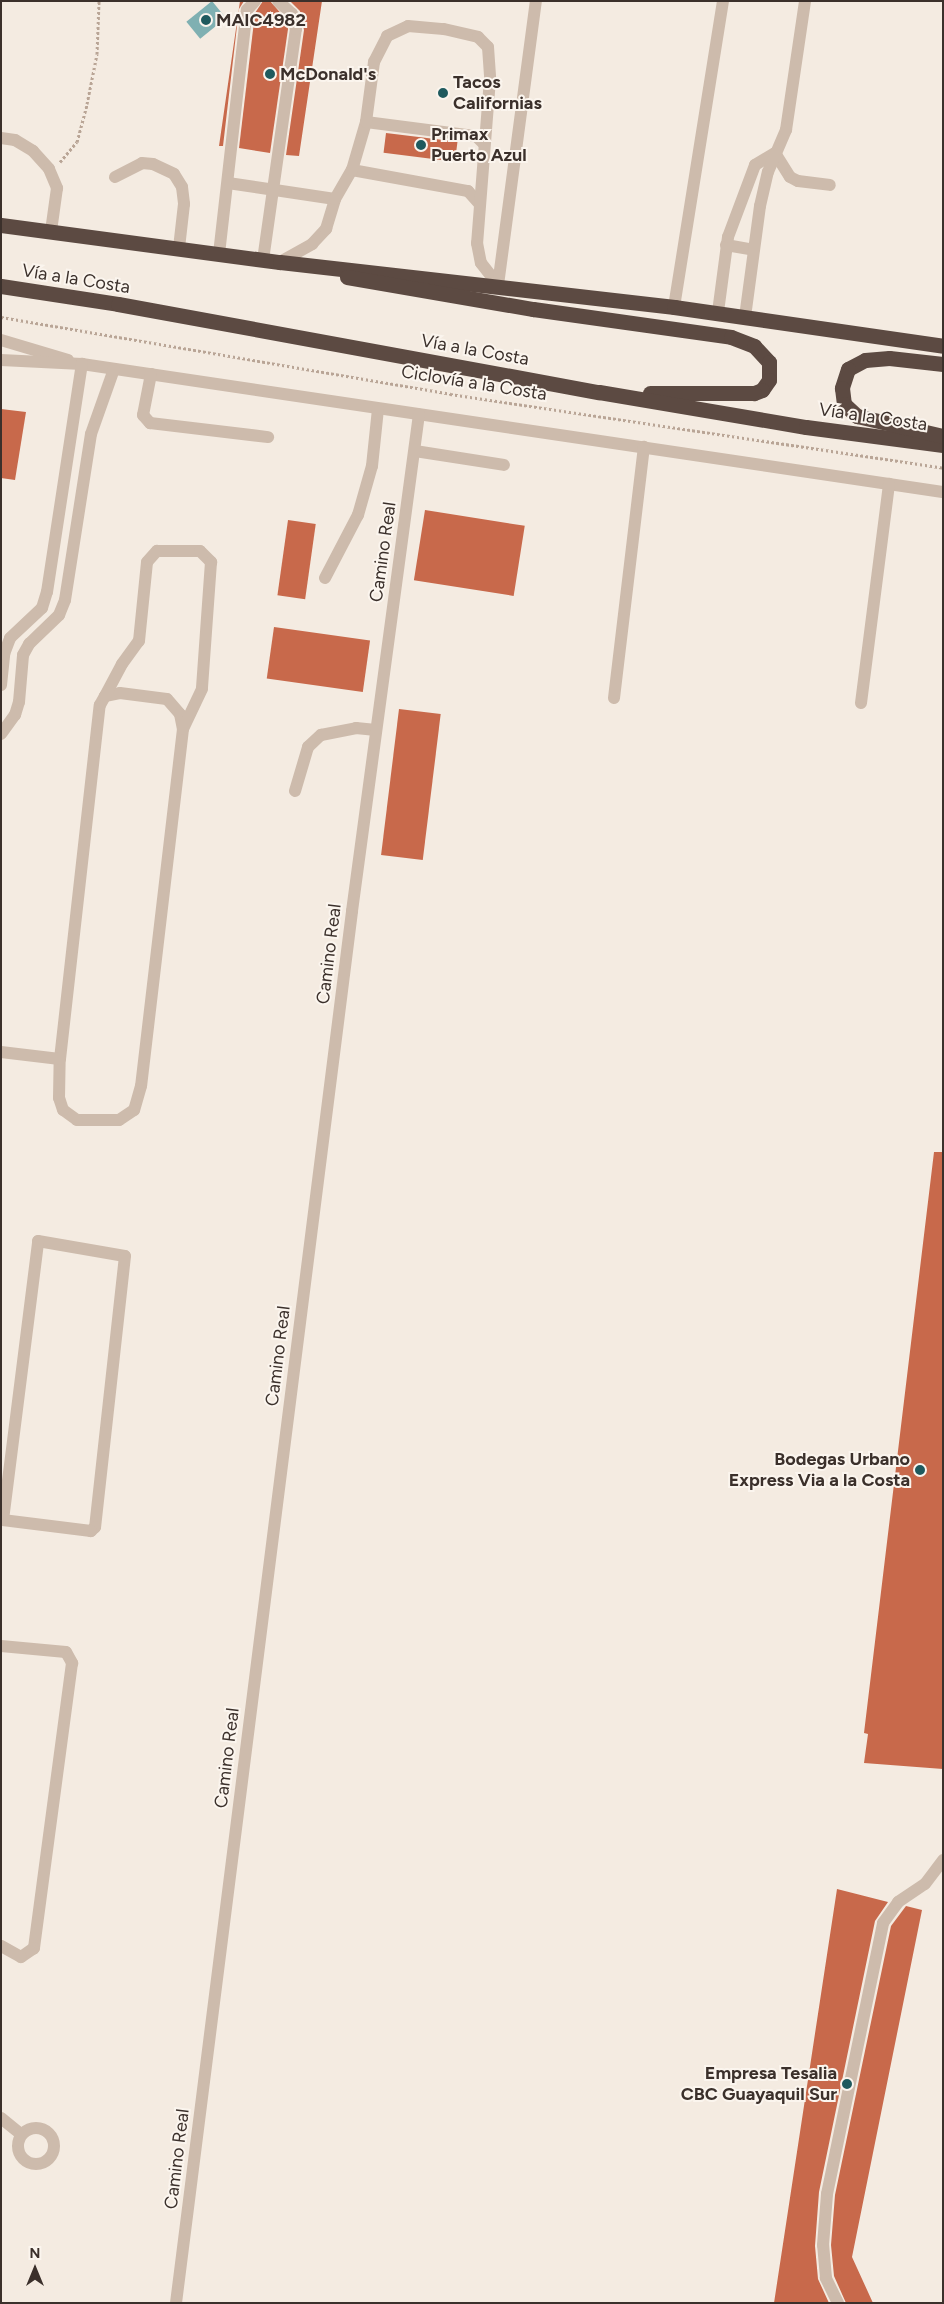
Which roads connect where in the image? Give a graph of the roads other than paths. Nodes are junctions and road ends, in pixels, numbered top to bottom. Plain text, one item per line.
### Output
1 (254, 1) edge
2 (278, 1) edge
3 (536, 1) edge
4 (723, 1) edge
5 (804, 1) edge
6 (366, 122) junction
7 (1, 138) edge
8 (484, 144) junction
9 (775, 153) junction
10 (352, 170) junction
11 (115, 177) dead end
12 (228, 183) junction
13 (830, 185) dead end
14 (272, 189) junction
15 (335, 199) junction
16 (478, 202) junction
17 (1, 225) edge
18 (51, 231) junction
19 (726, 245) junction
20 (179, 248) junction
21 (753, 250) junction
22 (219, 254) junction
23 (262, 260) junction
24 (280, 262) junction
25 (498, 285) junction
26 (1, 286) edge
27 (674, 307) junction
28 (718, 312) junction
29 (745, 317) junction
30 (1, 340) edge
31 (943, 346) edge
32 (1, 360) edge
33 (82, 364) junction
34 (943, 364) edge
35 (114, 369) junction
36 (151, 374) junction
37 (599, 392) junction
38 (378, 409) junction
39 (419, 414) junction
40 (943, 436) edge
41 (268, 437) dead end
42 (943, 445) edge
43 (644, 448) junction
44 (415, 451) junction
45 (504, 465) dead end
46 (889, 484) junction
47 (943, 492) edge
48 (325, 578) dead end
49 (1, 685) edge
50 (105, 696) junction
51 (614, 698) dead end
52 (861, 703) dead end
53 (183, 729) junction
54 (376, 730) junction
55 (1, 734) edge
56 (295, 790) dead end
57 (1, 1052) edge
58 (60, 1059) junction
59 (6, 1445) edge
60 (1, 1646) edge
61 (943, 1860) edge
62 (1, 1946) edge
63 (1, 2118) edge
64 (22, 2134) dead end
65 (176, 2303) edge
66 (838, 2303) edge

1 - 12 street
2 - 14 street
3 - 25 street
4 - 27 street
5 - 9 street
6 - 8 street
6 - 8 street
6 - 10 street
7 - 18 street
8 - 16 street
9 - 13 street
9 - 19 street
9 - 21 street
10 - 15 street
10 - 16 street
11 - 20 street
12 - 14 street
12 - 22 street
14 - 15 street
14 - 23 street
15 - 24 street
16 - 25 street
17 - 18 highway
18 - 20 highway
19 - 21 street
19 - 28 street
20 - 22 highway
21 - 29 street
22 - 23 highway
23 - 24 highway
24 - 25 highway
24 - 37 highway
25 - 27 highway
26 - 37 highway, Vía a la Costa
27 - 28 highway
28 - 29 highway
29 - 31 highway
30 - 33 street
32 - 33 street
33 - 35 street
33 - 49 street
34 - 40 highway
35 - 36 street
35 - 55 street
36 - 38 street
36 - 41 street
37 - 42 highway, Vía a la Costa
38 - 39 street
38 - 48 street
39 - 43 street
39 - 44 street, Camino Real
43 - 46 street
43 - 51 street
44 - 45 street
44 - 54 street, Camino Real
46 - 47 street
46 - 52 street
50 - 53 street
50 - 53 street
50 - 58 street
53 - 58 street
54 - 56 street
54 - 65 street, Camino Real
57 - 58 street
59 - 59 street
60 - 62 street
61 - 66 street
63 - 64 street

